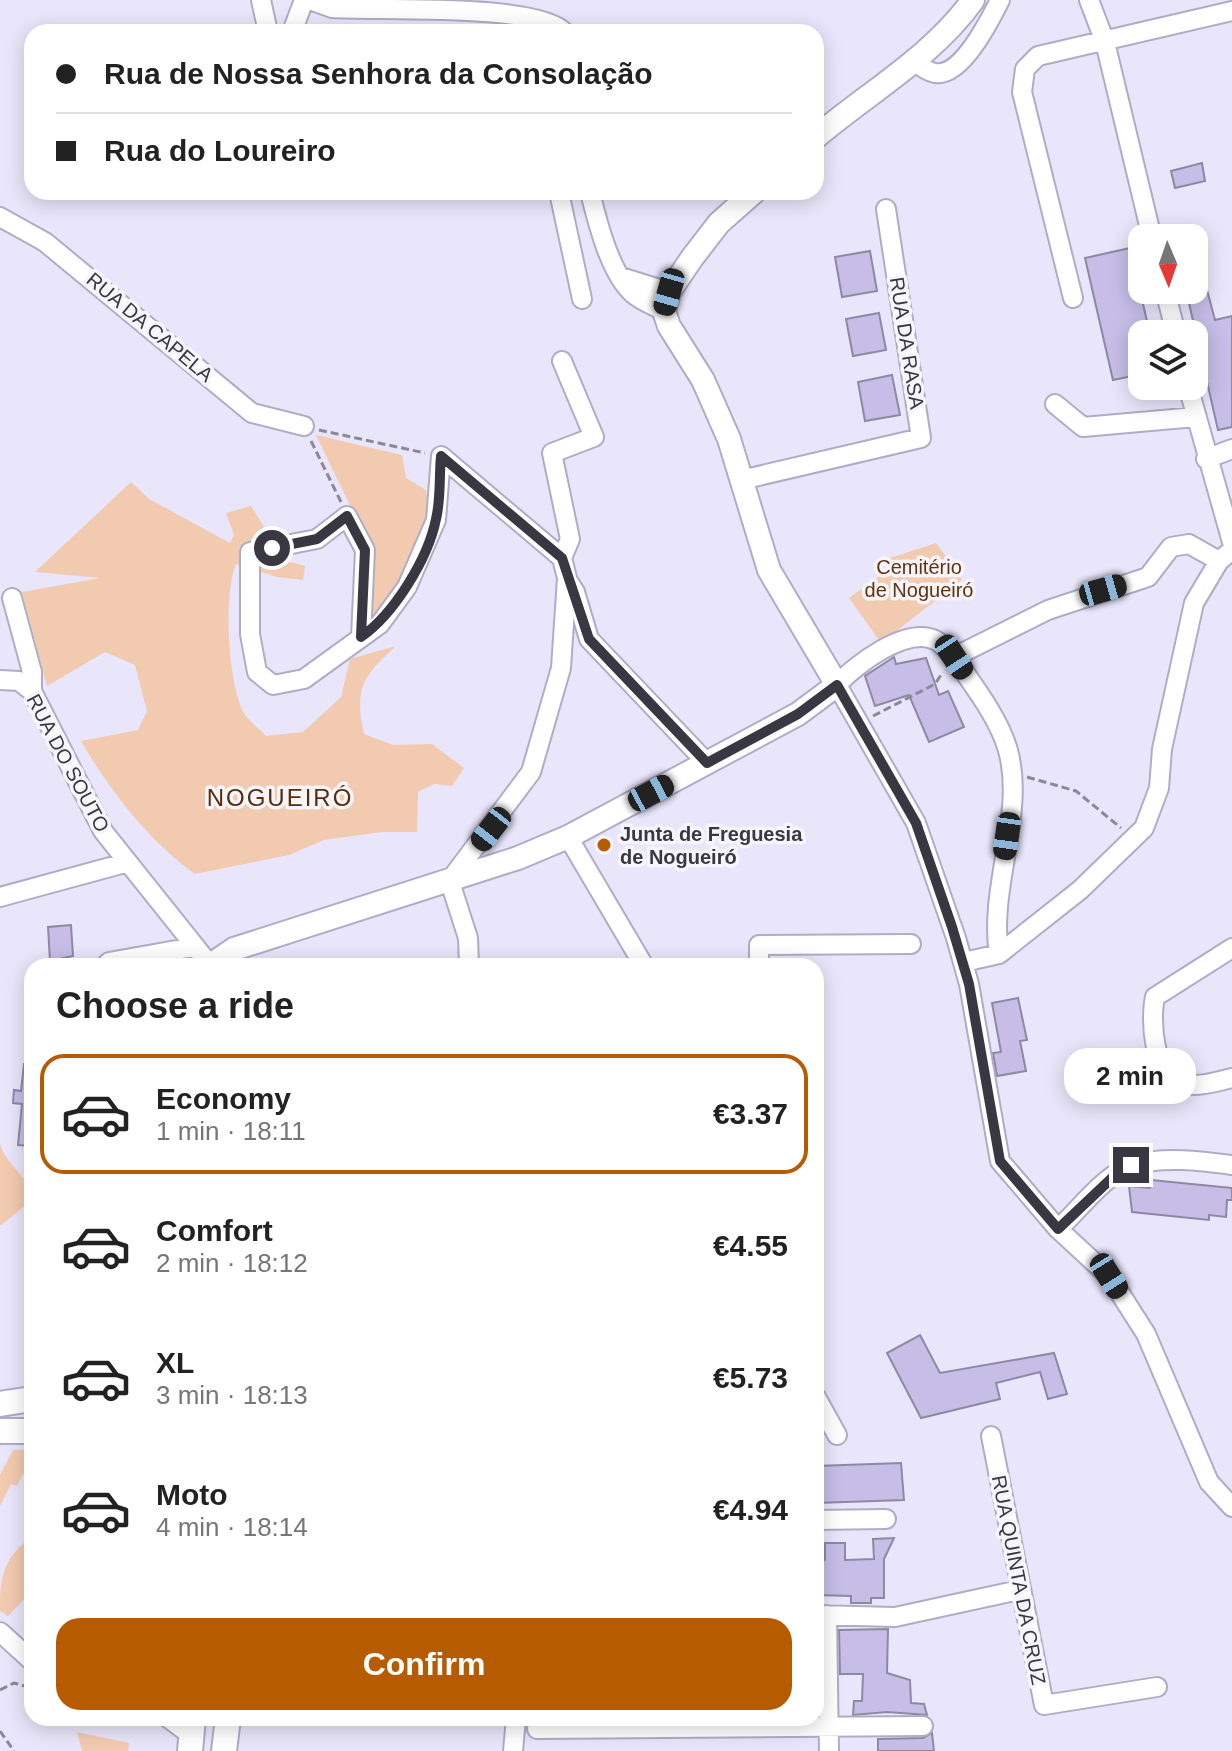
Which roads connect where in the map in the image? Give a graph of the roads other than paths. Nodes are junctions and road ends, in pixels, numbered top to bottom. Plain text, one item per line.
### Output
1 (261, 0) edge
2 (304, 0) edge
3 (310, 0) edge
4 (538, 0) edge
5 (973, 0) edge
6 (1000, 0) edge
7 (1089, 0) edge
8 (412, 5) edge
9 (1232, 11) edge
10 (539, 19) junction
11 (266, 24) edge
12 (295, 24) edge
13 (549, 24) edge
14 (1105, 42) junction
15 (913, 60) junction
16 (824, 131) edge
17 (561, 200) edge
18 (592, 200) edge
19 (745, 200) edge
20 (886, 209) dead end
21 (0, 217) edge
22 (1149, 224) edge
23 (1073, 298) dead end
24 (582, 299) dead end
25 (667, 301) junction
26 (562, 361) dead end
27 (1192, 400) edge
28 (1055, 404) dead end
29 (1196, 417) junction
30 (304, 426) road end
31 (1232, 449) edge
32 (1206, 459) junction
33 (741, 480) junction
34 (1232, 542) edge
35 (1225, 555) edge
36 (562, 558) junction
37 (567, 578) junction
38 (12, 598) dead end
39 (361, 637) junction
40 (954, 657) junction
41 (0, 680) edge
42 (837, 685) junction
43 (32, 691) junction
44 (707, 763) junction
45 (568, 837) junction
46 (125, 863) junction
47 (450, 879) junction
48 (0, 897) edge
49 (911, 944) dead end
50 (193, 947) junction
51 (1232, 948) edge
52 (999, 954) junction
53 (131, 958) edge
54 (203, 958) edge
55 (221, 958) edge
56 (469, 958) edge
57 (639, 958) edge
58 (759, 958) edge
59 (964, 962) junction
60 (1232, 1078) edge
61 (1232, 1165) edge
62 (1058, 1229) junction
63 (24, 1400) edge
64 (0, 1404) edge
65 (824, 1411) edge
66 (0, 1431) edge
67 (24, 1431) edge
68 (837, 1435) dead end
69 (991, 1436) dead end
70 (1232, 1507) edge
71 (886, 1519) dead end
72 (824, 1520) edge
73 (1019, 1590) junction
74 (824, 1615) edge
75 (0, 1632) edge
76 (824, 1652) edge
77 (24, 1654) edge
78 (1157, 1687) dead end
79 (227, 1726) edge
80 (515, 1726) edge
81 (830, 1726) junction
82 (923, 1726) dead end
83 (537, 1729) dead end
84 (224, 1751) edge
85 (513, 1751) edge
86 (829, 1751) edge

1 - 11 street
2 - 12 street
3 - 8 street
4 - 10 street
5 - 15 street
6 - 15 street
7 - 14 street
8 - 10 street
9 - 14 street
10 - 13 street
14 - 22 street
14 - 23 street
15 - 16 street
17 - 24 street
18 - 25 street
19 - 25 street
20 - 33 street, RUA DA RASA
21 - 30 street, RUA DA CAPELA
25 - 33 street
26 - 36 street
27 - 29 street
28 - 29 street
29 - 32 street
31 - 32 street
32 - 34 street
33 - 42 street
35 - 40 street
35 - 52 street
36 - 37 street
36 - 39 street
37 - 44 street
37 - 47 street
38 - 43 street
39 - 39 street
40 - 42 street
40 - 52 street
41 - 43 street, RUA DO SOUTO
42 - 44 street
42 - 59 street
43 - 46 street, RUA DO SOUTO
44 - 45 street
45 - 47 street
45 - 57 street
46 - 48 street
46 - 50 street, RUA DO SOUTO
47 - 55 street
47 - 56 street
49 - 58 street
50 - 53 street
50 - 54 street, RUA DO SOUTO
51 - 60 street
52 - 59 street
59 - 62 street
61 - 62 street
62 - 70 street
63 - 64 main road
65 - 68 street
66 - 67 main road
69 - 73 street, RUA QUINTA DA CRUZ
71 - 72 street
73 - 74 street
73 - 78 street, RUA QUINTA DA CRUZ
75 - 77 street
76 - 81 street
79 - 84 main road
80 - 85 street
81 - 82 street
81 - 83 street
81 - 86 street

